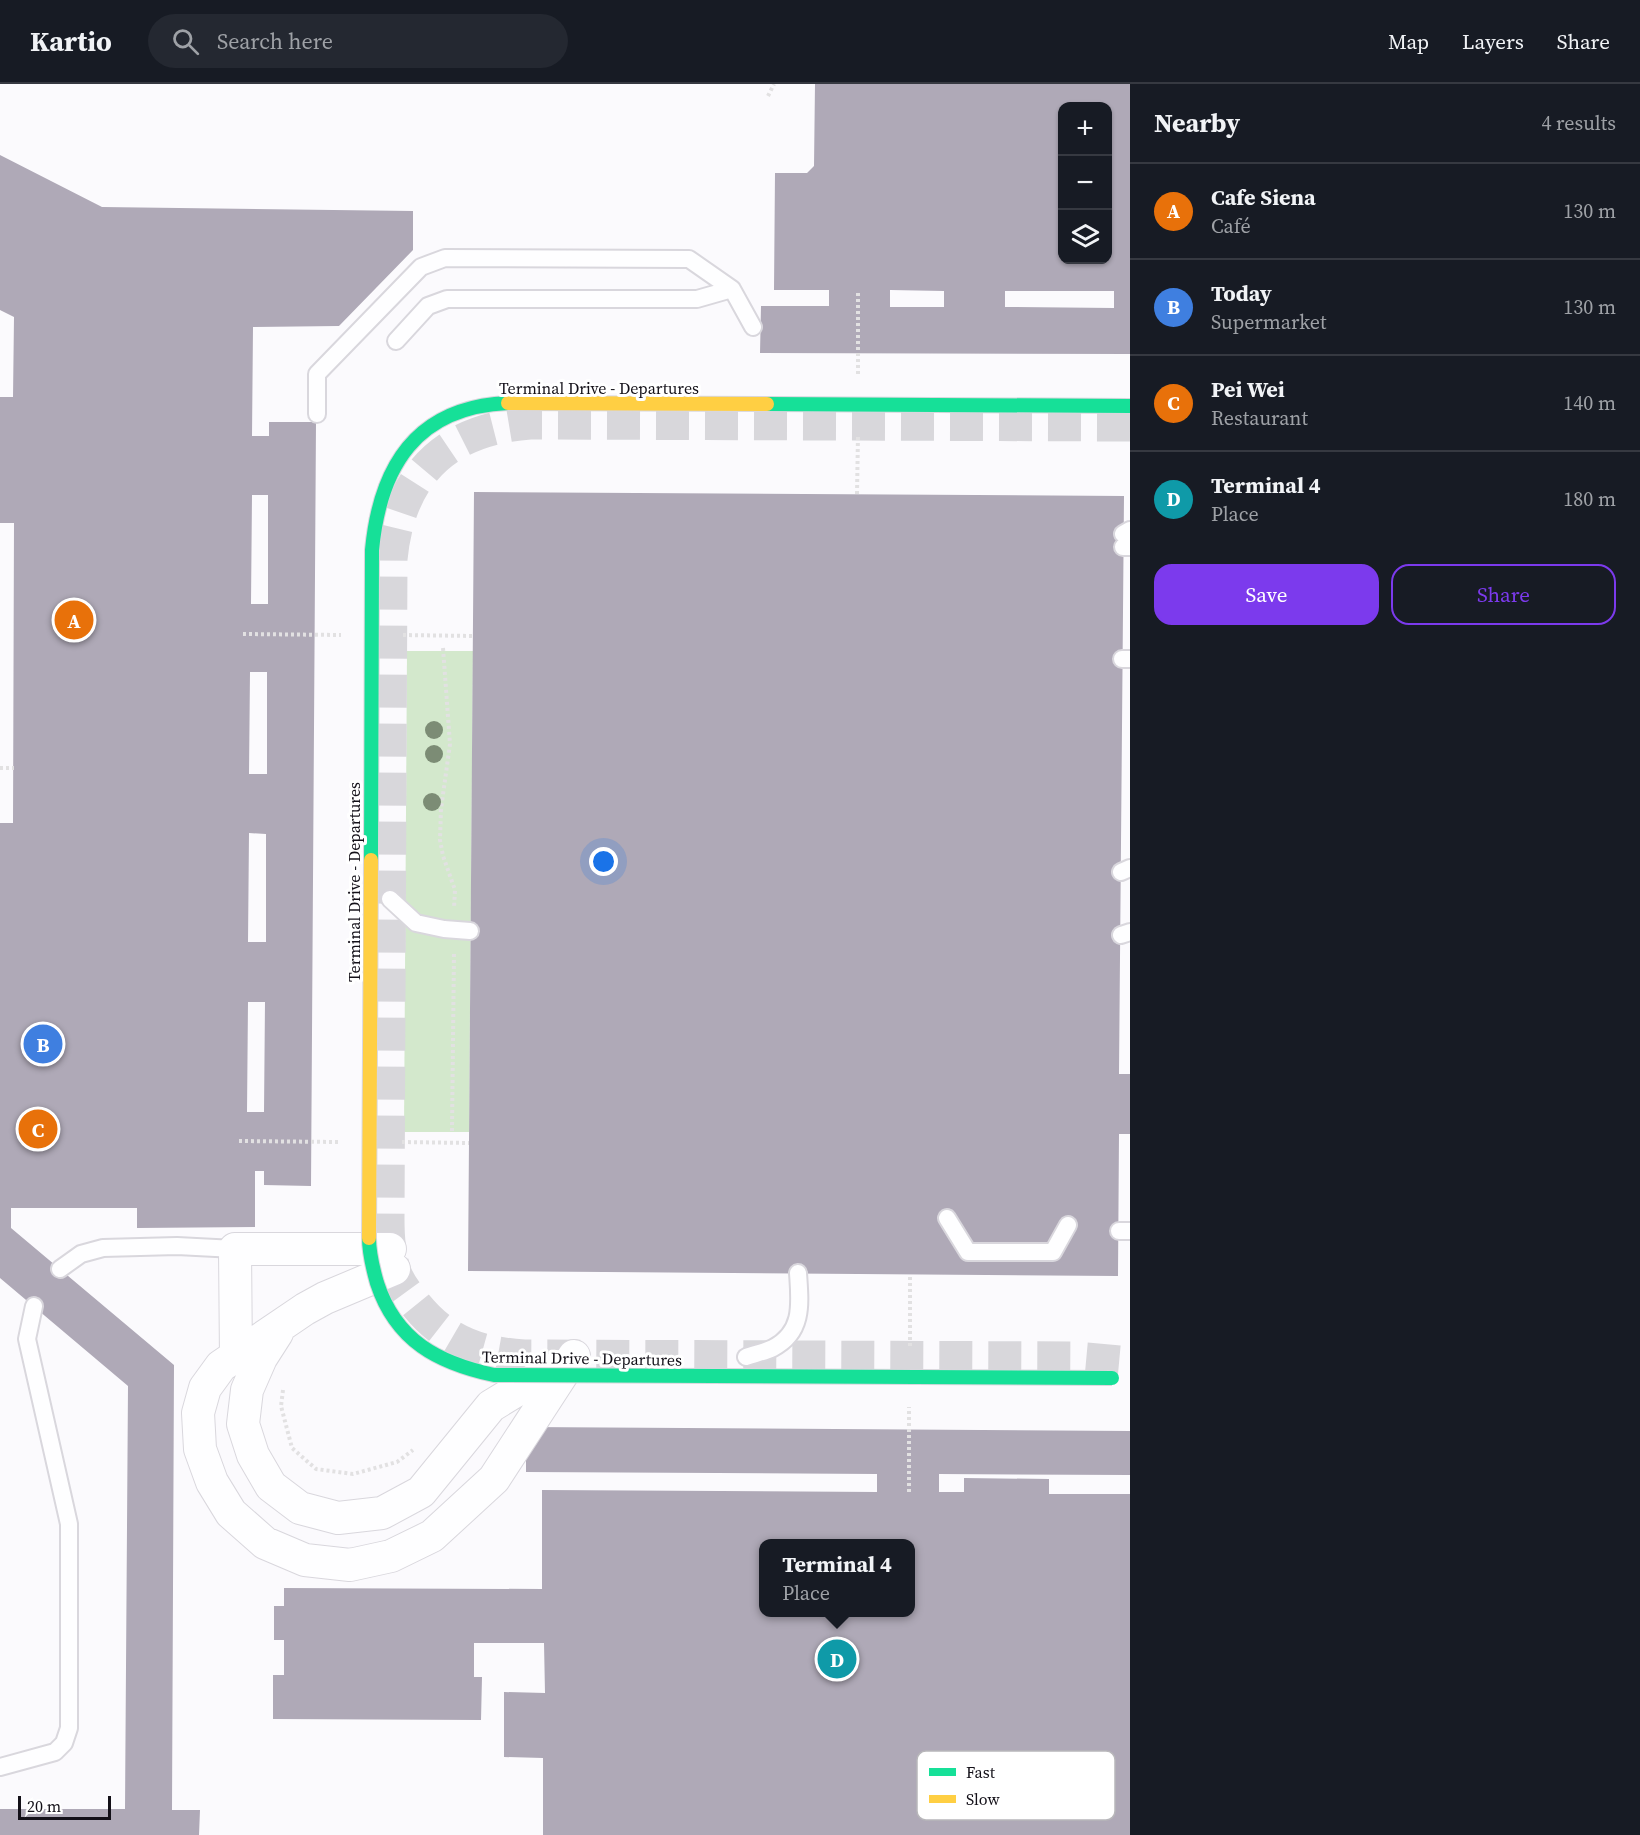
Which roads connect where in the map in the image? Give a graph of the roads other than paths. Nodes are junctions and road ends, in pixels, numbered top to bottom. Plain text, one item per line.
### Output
1 (732, 289) junction
2 (753, 327) dead end
3 (396, 341) dead end
4 (1130, 406) edge
5 (316, 414) dead end
6 (390, 899) dead end
7 (462, 931) road end
8 (947, 1218) dead end
9 (1068, 1225) dead end
10 (235, 1249) junction
11 (60, 1269) dead end
12 (798, 1274) dead end
13 (34, 1306) dead end
14 (282, 1325) junction
15 (746, 1357) dead end
16 (236, 1358) junction
17 (1112, 1378) dead end
18 (0, 1767) edge

1 - 2 lane
1 - 3 lane
1 - 5 lane
4 - 17 street, Terminal Drive - Departures, bridge
6 - 7 lane
8 - 9 lane
10 - 11 lane
10 - 14 street
10 - 16 street
12 - 15 lane
13 - 18 lane
14 - 16 street
14 - 16 street

